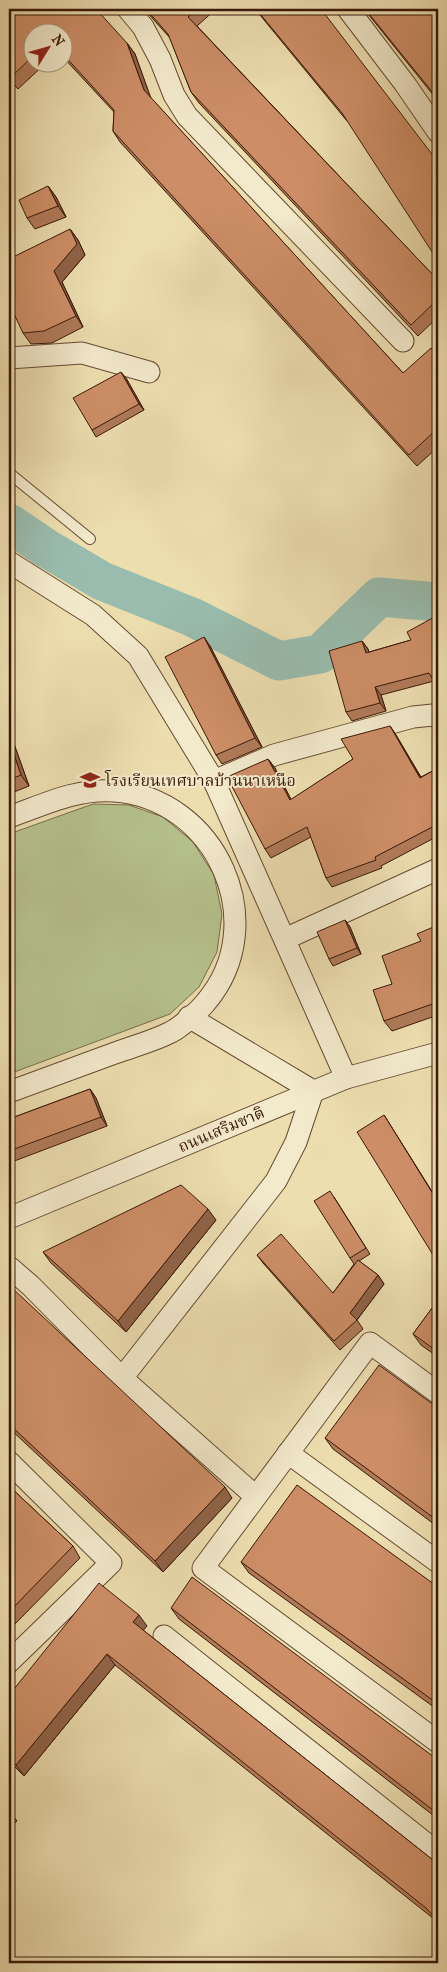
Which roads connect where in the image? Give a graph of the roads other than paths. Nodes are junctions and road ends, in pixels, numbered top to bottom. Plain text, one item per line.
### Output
1 (128, 9) edge
2 (348, 9) edge
3 (438, 132) edge
4 (403, 341) dead end
5 (10, 354) edge
6 (149, 372) dead end
7 (9, 473) edge
8 (90, 539) dead end
9 (9, 562) edge
10 (438, 718) edge
11 (214, 781) junction
12 (9, 817) edge
13 (438, 869) edge
14 (285, 938) junction
15 (189, 1017) junction
16 (438, 1053) edge
17 (346, 1078) junction
18 (313, 1091) junction
19 (9, 1092) edge
20 (9, 1218) edge
21 (9, 1267) edge
22 (122, 1378) junction
23 (438, 1392) edge
24 (288, 1452) junction
25 (9, 1462) edge
26 (255, 1496) junction
27 (438, 1562) edge
28 (164, 1636) dead end
29 (9, 1662) edge
30 (438, 1742) edge
31 (438, 1853) edge

1 - 4 street
2 - 3 street
5 - 6 street
7 - 8 lane
9 - 11 street
10 - 11 street
11 - 14 street
12 - 15 street
13 - 14 street
14 - 17 street
15 - 18 street
15 - 19 street
16 - 17 street, ถนนเสริมชาติ
17 - 18 street, ถนนเสริมชาติ
18 - 20 street, ถนนเสริมชาติ
18 - 22 street
21 - 22 street
22 - 26 street
23 - 24 street
24 - 26 street
24 - 27 street
25 - 29 street
26 - 30 street
28 - 31 street

